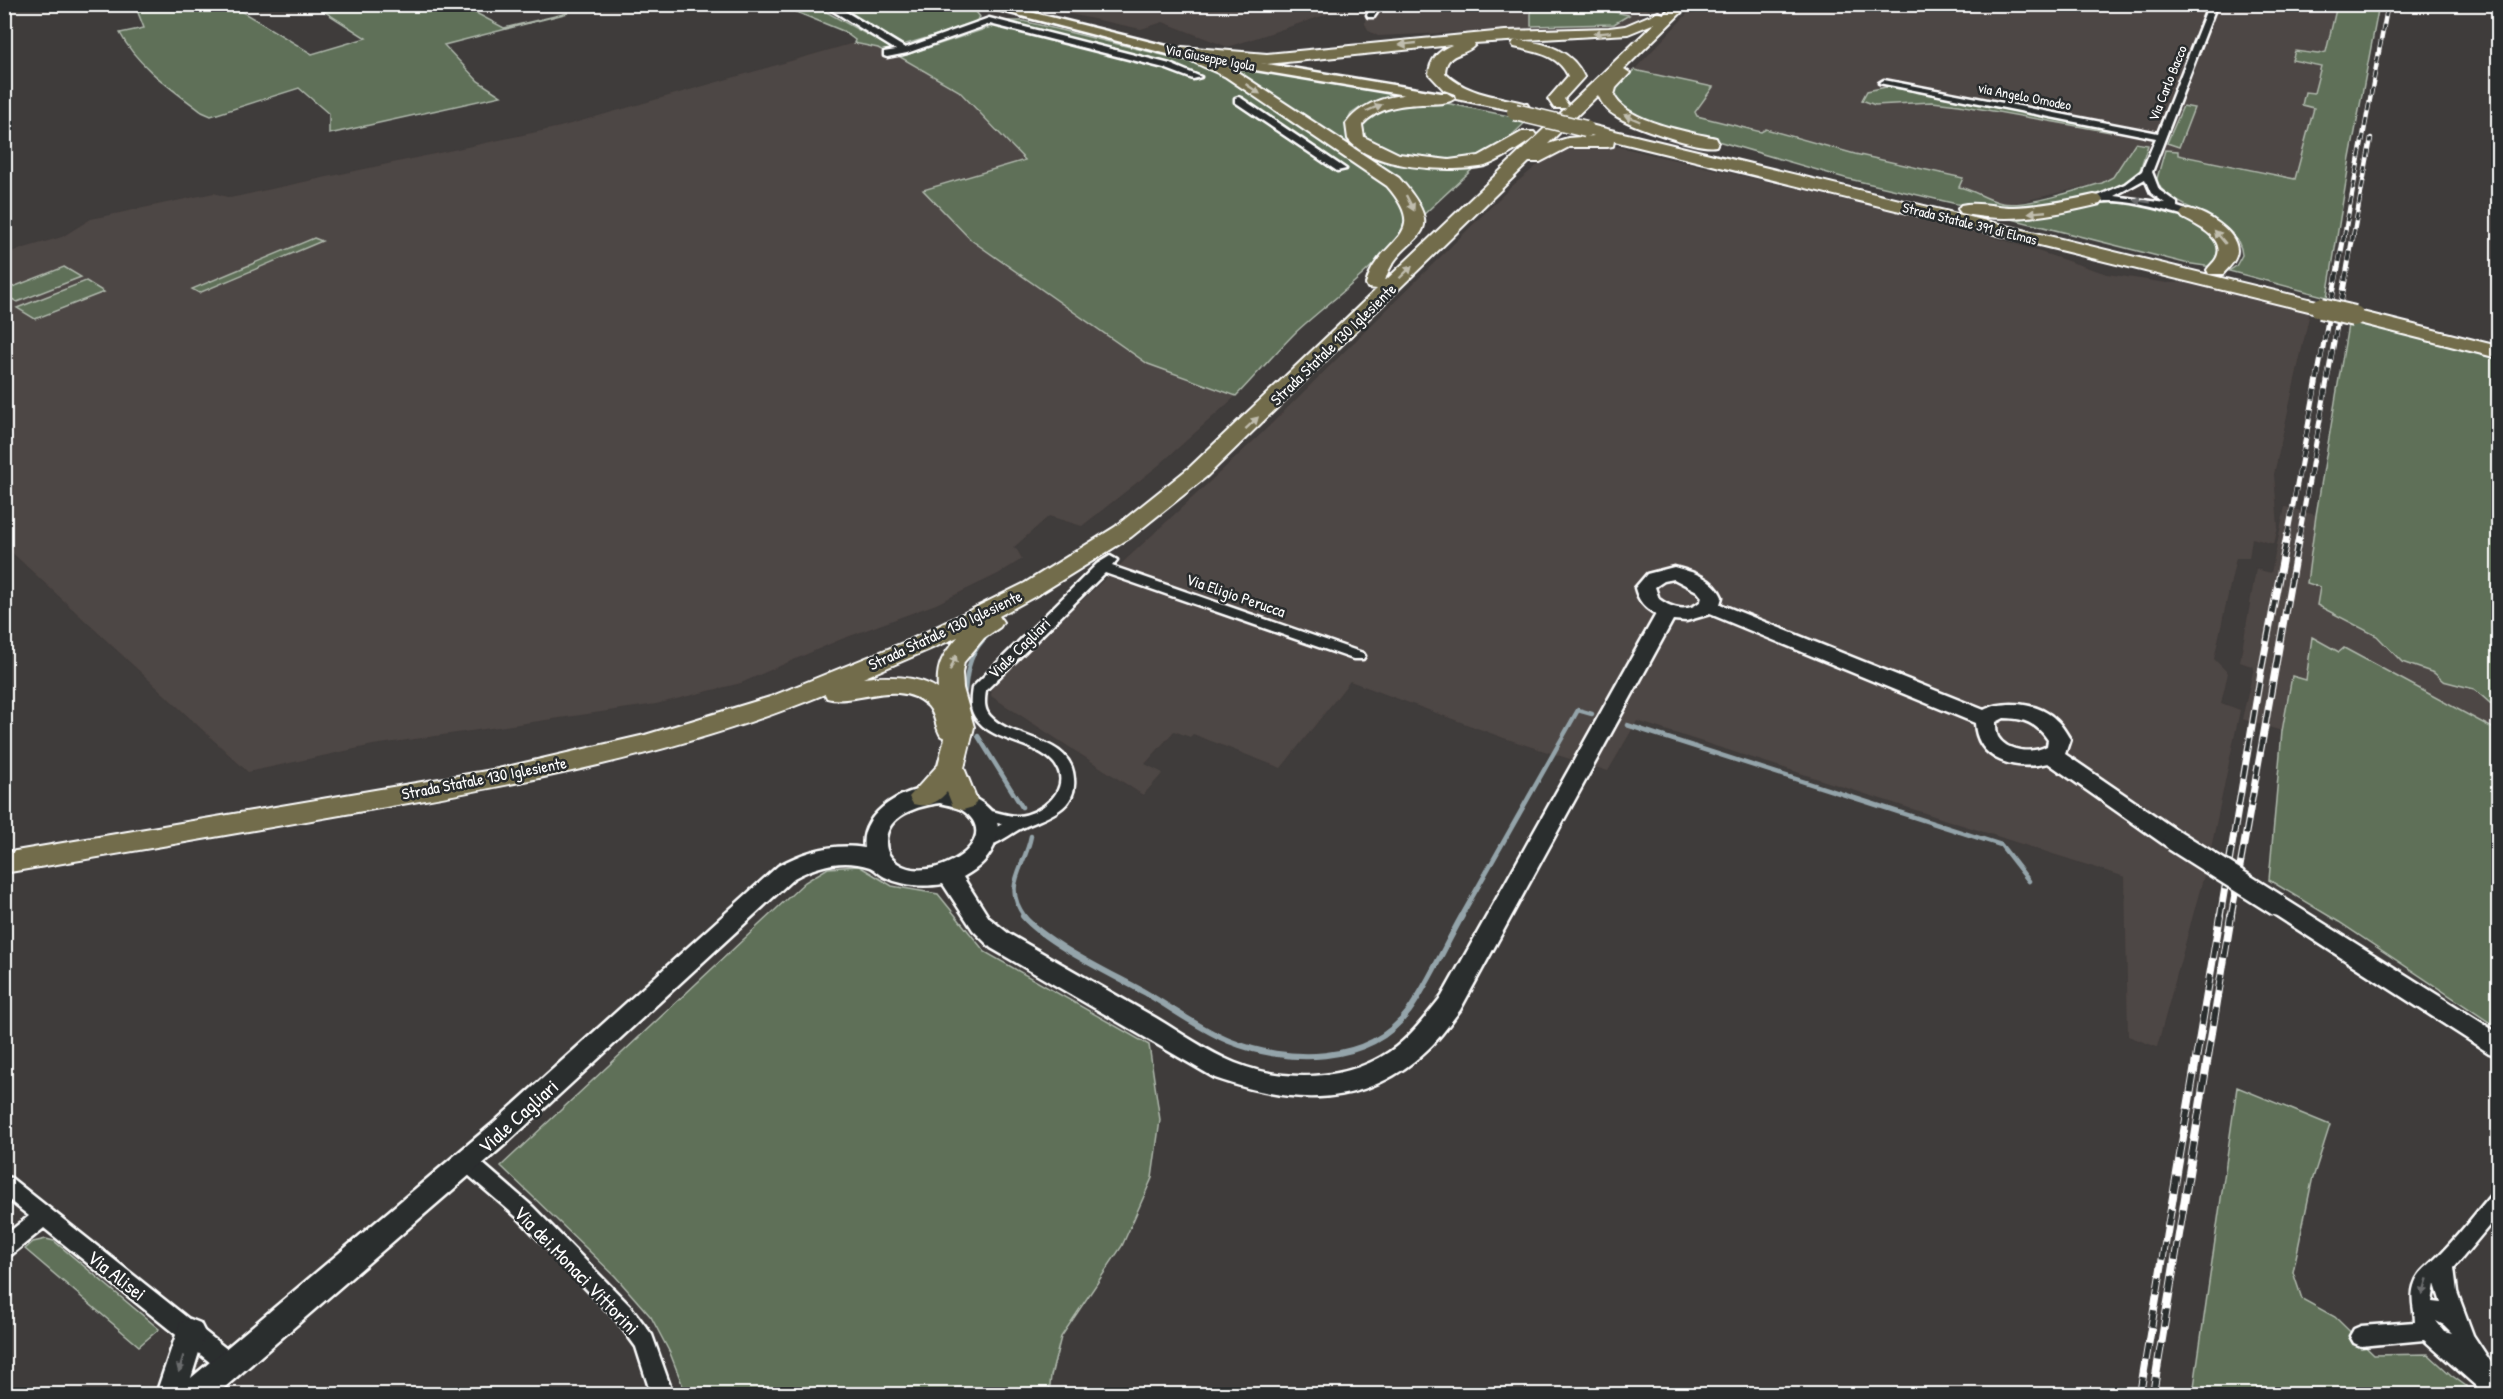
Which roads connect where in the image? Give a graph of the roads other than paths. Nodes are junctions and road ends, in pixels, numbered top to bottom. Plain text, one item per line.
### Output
1 (826, 4) edge
2 (967, 4) edge
3 (981, 4) edge
4 (1003, 4) edge
5 (1379, 4) edge
6 (1683, 4) edge
7 (2209, 4) edge
8 (1664, 10) edge
9 (1371, 15) dead end
10 (989, 21) junction
11 (1055, 23) junction
12 (904, 51) junction
13 (1185, 52) junction
14 (887, 54) dead end
15 (1632, 54) junction
16 (1196, 77) dead end
17 (1884, 82) dead end
18 (1444, 96) junction
19 (1479, 98) junction
20 (1238, 100) dead end
21 (1560, 105) junction
22 (1518, 110) junction
23 (1528, 135) junction
24 (2160, 136) junction
25 (1341, 169) dead end
26 (1510, 171) junction
27 (2147, 172) junction
28 (1846, 189) junction
29 (2094, 200) junction
30 (1915, 205) junction
31 (2189, 214) junction
32 (2216, 270) dead end
33 (2179, 278) dead end
34 (1375, 284) junction
35 (2354, 311) junction
36 (2499, 341) edge
37 (2499, 352) edge
38 (1106, 564) joint
39 (1062, 570) junction
40 (1708, 606) junction
41 (1667, 612) junction
42 (1358, 656) dead end
43 (779, 703) junction
44 (1985, 719) junction
45 (956, 740) junction
46 (2052, 755) junction
47 (951, 768) junction
48 (922, 797) junction
49 (973, 807) junction
50 (1019, 822) junction
51 (874, 835) junction
52 (986, 841) junction
53 (4, 847) edge
54 (847, 853) junction
55 (879, 861) junction
56 (4, 863) edge
57 (949, 874) junction
58 (2498, 1046) edge
59 (467, 1162) junction
60 (4, 1184) edge
61 (2499, 1201) edge
62 (43, 1217) junction
63 (4, 1249) edge
64 (2443, 1265) junction
65 (2431, 1328) junction
66 (2460, 1330) junction
67 (190, 1333) junction
68 (2361, 1336) dead end
69 (230, 1365) junction
70 (2499, 1392) edge
71 (171, 1395) edge
72 (195, 1395) edge
73 (662, 1395) edge

1 - 12 street
2 - 10 main road
3 - 11 main road, Via Giuseppe Igola
4 - 13 main road, Via Giuseppe Igola
5 - 9 street
6 - 15 highway, Strada Statale 130 Iglesiente
7 - 24 street, Via Carlo Bacco
8 -> 13 highway
8 - 21 highway, Strada Statale 130 Iglesiente
10 - 11 main road
10 - 12 street
10 - 16 street
11 - 13 main road, Via Giuseppe Igola
12 - 14 street
13 - 18 main road, Via Giuseppe Igola
13 -> 34 highway
15 - 26 highway, Strada Statale 130 Iglesiente
28 -> 15 highway
17 - 24 street, via Angelo Omodeo
18 - 19 highway, Strada Statale 391 di Elmas
18 - 22 highway, Strada Statale 391 di Elmas
23 -> 18 highway
19 - 21 highway
19 - 22 highway, Strada Statale 391 di Elmas
20 - 25 street
21 - 23 highway, Strada Statale 130 Iglesiente
22 - 28 highway, Strada Statale 391 di Elmas, bridge
23 - 34 highway, Strada Statale 130 Iglesiente
24 - 27 street, Via Carlo Bacco
26 - 28 highway
39 -> 26 highway, Strada Statale 130 Iglesiente
27 - 29 street
27 - 31 street
28 - 30 highway, Strada Statale 391 di Elmas
29 -> 30 highway
31 -> 29 street
30 - 33 highway
30 - 35 highway, Strada Statale 391 di Elmas, bridge
32 -> 31 highway
34 - 53 highway, Strada Statale 130 Iglesiente
35 - 36 highway, Strada Statale 391 di Elmas
35 - 37 highway, Strada Statale 391 di Elmas
38 - 42 street, Via Eligio Perucca
38 - 50 street, Viale Cagliari
39 - 43 highway, Strada Statale 130 Iglesiente
45 -> 39 highway
40 - 41 main road
40 - 41 main road
40 - 44 main road
41 - 57 main road
43 - 45 highway
43 - 56 highway, Strada Statale 130 Iglesiente
44 - 46 main road
44 - 46 main road
45 - 47 highway
46 - 58 main road, bridge
47 - 48 highway
47 - 49 highway
48 - 49 main road
48 - 51 main road
49 - 50 street
49 - 52 main road
50 - 52 street, Viale Cagliari
51 - 54 main road, Viale Cagliari
51 - 55 main road
52 - 57 main road
54 - 55 main road, Viale Cagliari
54 - 59 main road, Viale Cagliari
55 - 57 main road
59 - 69 main road, Viale Cagliari
59 - 73 street, Via dei Monaci Vittorini
60 - 62 street, Via Alisei
61 - 64 street
62 - 63 street
62 - 67 street, Via Alisei
64 -> 65 street
64 - 66 street
65 - 66 street
65 - 66 street
65 - 68 street
65 - 70 street
66 - 70 street
67 - 69 street, Via Alisei
67 -> 71 main road
69 - 72 main road, Viale Cagliari

